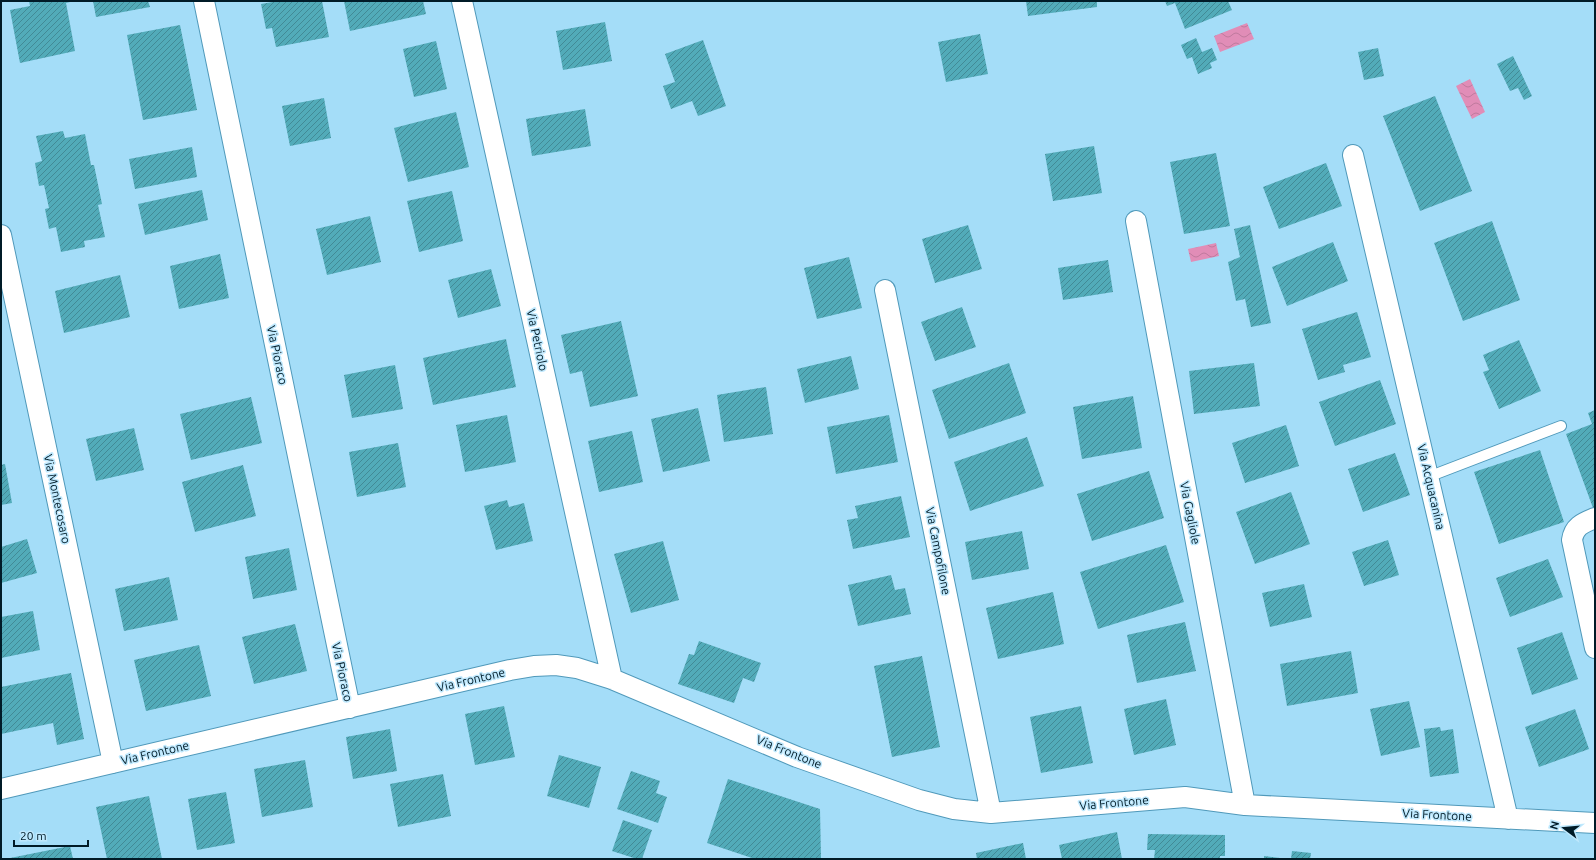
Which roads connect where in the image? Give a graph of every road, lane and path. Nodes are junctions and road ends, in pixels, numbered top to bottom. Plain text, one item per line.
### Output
1 (204, 1) edge
2 (462, 1) edge
3 (1353, 155) dead end
4 (1136, 221) dead end
5 (1, 235) edge
6 (885, 290) dead end
7 (1561, 426) dead end
8 (1428, 477) junction
9 (1595, 518) edge
10 (1595, 648) edge
11 (612, 679) junction
12 (350, 708) junction
13 (113, 763) junction
14 (1, 788) edge
15 (1245, 804) junction
16 (991, 813) junction
17 (1508, 819) junction
18 (1595, 823) edge

1 - 12 street, Via Pioraco
2 - 11 street, Via Petriolo
3 - 8 street, Via Acquacanina
4 - 15 street, Via Gagliole
5 - 13 street, Via Montecosaro
6 - 16 street, Via Campofilone
7 - 8 lane
8 - 17 street, Via Acquacanina
9 - 10 street
11 - 12 street, Via Frontone
11 - 16 street, Via Frontone
12 - 13 street, Via Frontone
13 - 14 street, Via Frontone
15 - 16 street, Via Frontone
15 - 17 street, Via Frontone
17 - 18 street, Via Frontone

